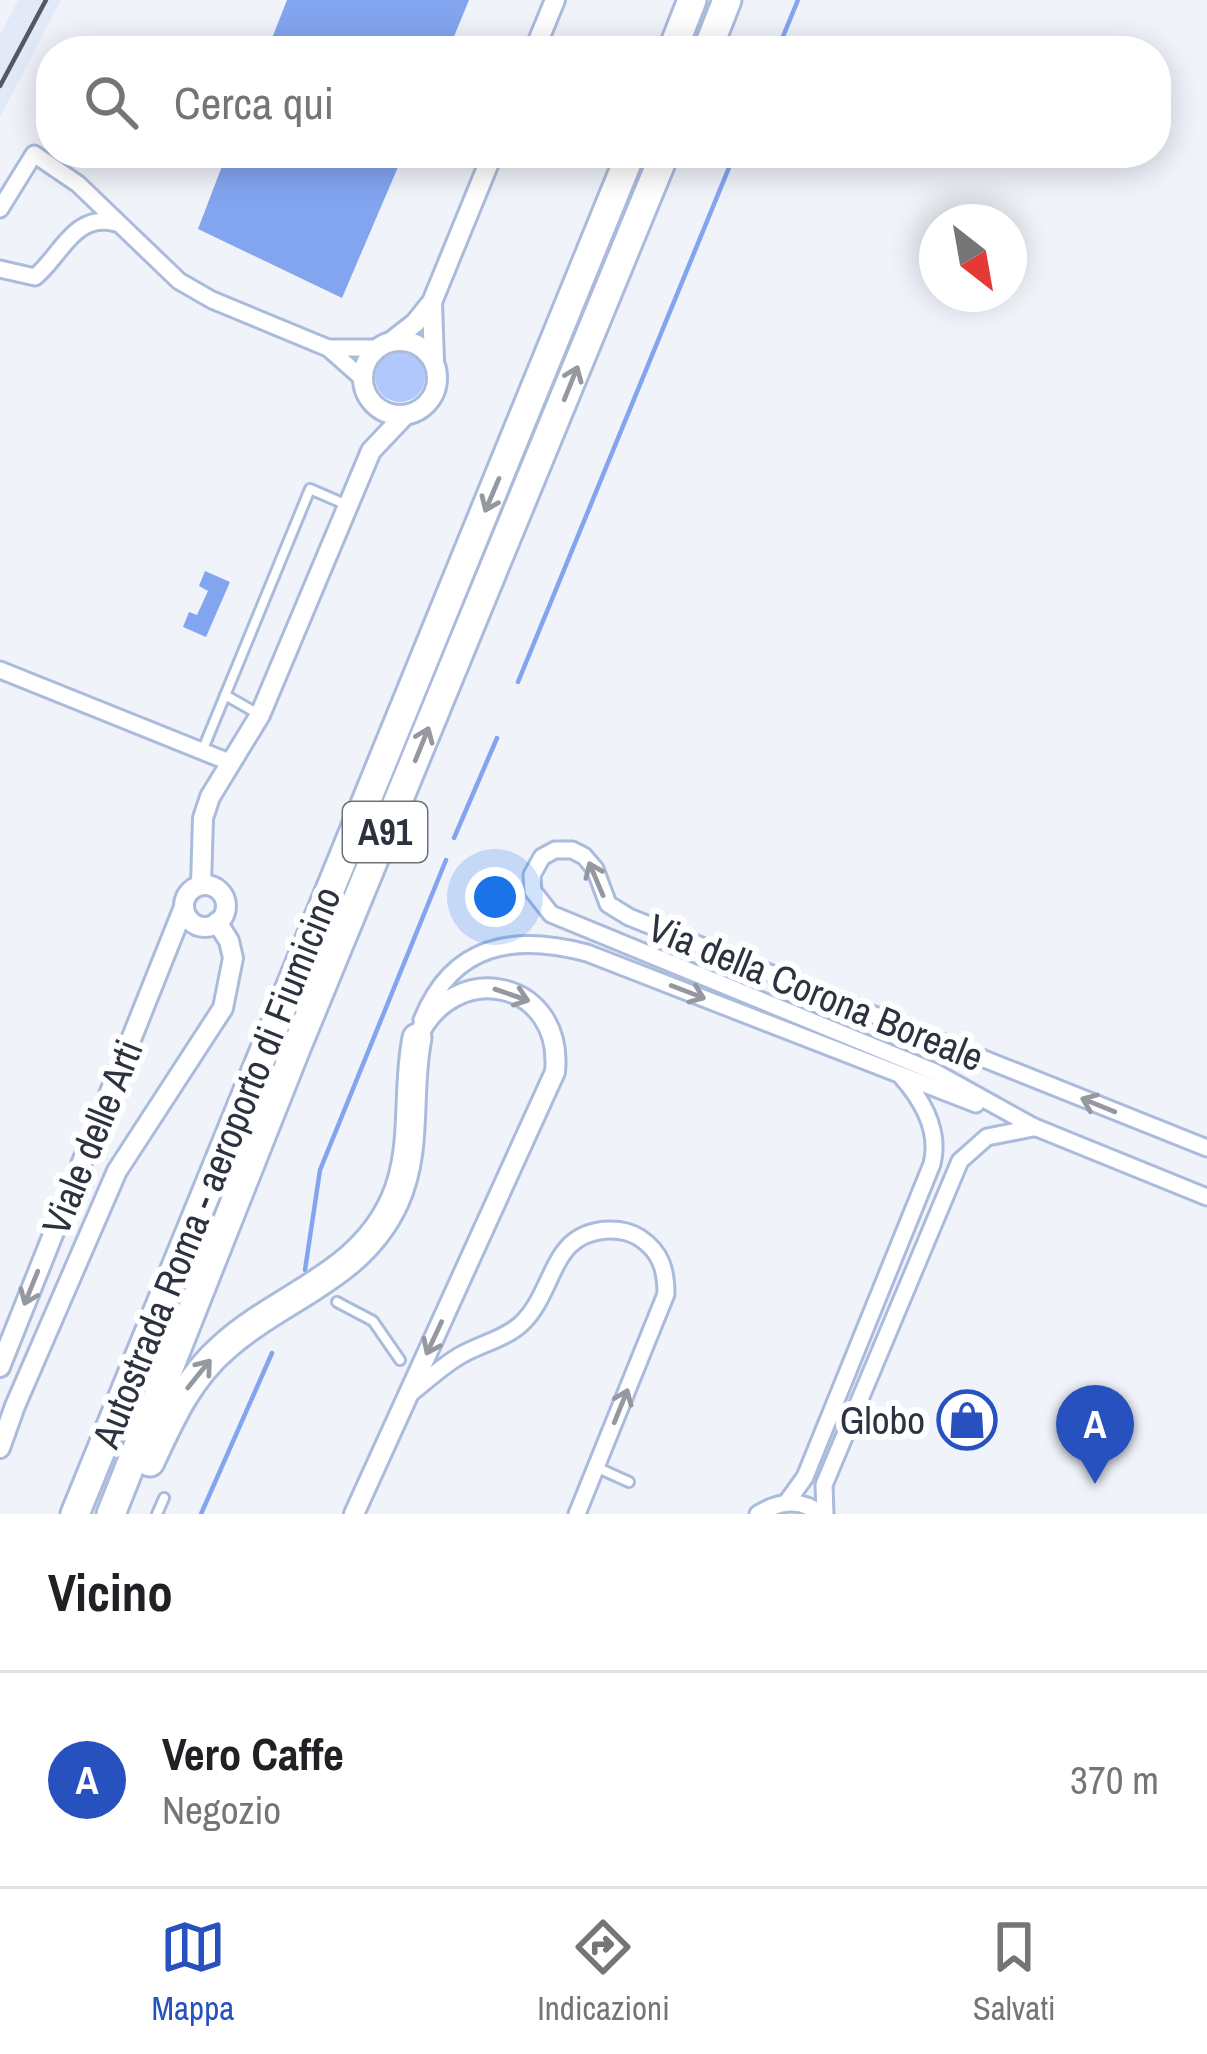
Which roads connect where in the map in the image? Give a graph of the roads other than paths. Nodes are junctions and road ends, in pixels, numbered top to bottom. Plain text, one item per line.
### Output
1 (555, 0) edge
2 (692, 0) edge
3 (728, 0) edge
4 (540, 36) edge
5 (678, 36) edge
6 (712, 36) edge
7 (36, 155) edge
8 (55, 168) edge
9 (487, 168) edge
10 (625, 168) edge
11 (659, 168) edge
12 (78, 184) junction
13 (0, 209) edge
14 (116, 223) junction
15 (71, 234) junction
16 (0, 269) edge
17 (432, 302) junction
18 (384, 345) junction
19 (328, 348) junction
20 (434, 361) junction
21 (362, 378) junction
22 (371, 402) junction
23 (405, 415) junction
24 (370, 452) junction
25 (348, 505) junction
26 (0, 670) edge
27 (225, 694) junction
28 (260, 715) junction
29 (202, 751) junction
30 (230, 762) junction
31 (201, 885) junction
32 (184, 907) junction
33 (217, 922) junction
34 (417, 1038) junction
35 (900, 1074) junction
36 (1036, 1128) junction
37 (1207, 1148) edge
38 (1207, 1197) edge
39 (338, 1302) dead end
40 (400, 1360) dead end
41 (0, 1367) edge
42 (406, 1397) junction
43 (0, 1448) edge
44 (596, 1467) junction
45 (629, 1482) dead end
46 (164, 1498) dead end
47 (787, 1502) junction
48 (75, 1514) edge
49 (111, 1514) edge
50 (124, 1514) edge
51 (158, 1514) edge
52 (354, 1514) edge
53 (577, 1514) edge
54 (758, 1514) edge
55 (823, 1514) edge

1 - 4 street
2 - 5 highway
3 - 6 highway
7 - 13 street
8 - 12 street
9 - 17 street
10 -> 48 highway, Autostrada Roma - aeroporto di Fiumicino / A91
49 -> 11 highway, Autostrada Roma - aeroporto di Fiumicino / A91
12 - 14 street
12 - 15 street
14 - 15 street
14 - 19 street
15 - 16 street
17 - 18 street
17 - 20 street
18 - 19 street
18 - 20 street
18 - 21 street
19 - 21 street
20 - 23 street
21 - 22 street
22 - 23 street
22 - 24 street
23 - 24 street
24 - 25 street
25 - 27 lane
25 - 28 street
26 - 29 street
27 - 28 lane
27 - 29 lane
28 - 30 street
29 - 30 street
30 - 31 street
31 - 32 street, Viale delle Arti
31 - 33 street
32 - 33 street
32 -> 41 street, Viale delle Arti
33 - 43 street
34 -> 35 street, Via della Corona Boreale
34 -> 42 street
50 -> 34 highway
35 - 36 street, Via della Corona Boreale
35 - 47 street
37 -> 36 street, Via della Corona Boreale
36 - 38 street, Via della Corona Boreale
36 - 55 street
39 - 40 lane
44 -> 42 street
42 - 52 street
44 - 45 lane
44 - 53 street
46 - 51 lane
47 - 54 street
47 - 55 street

